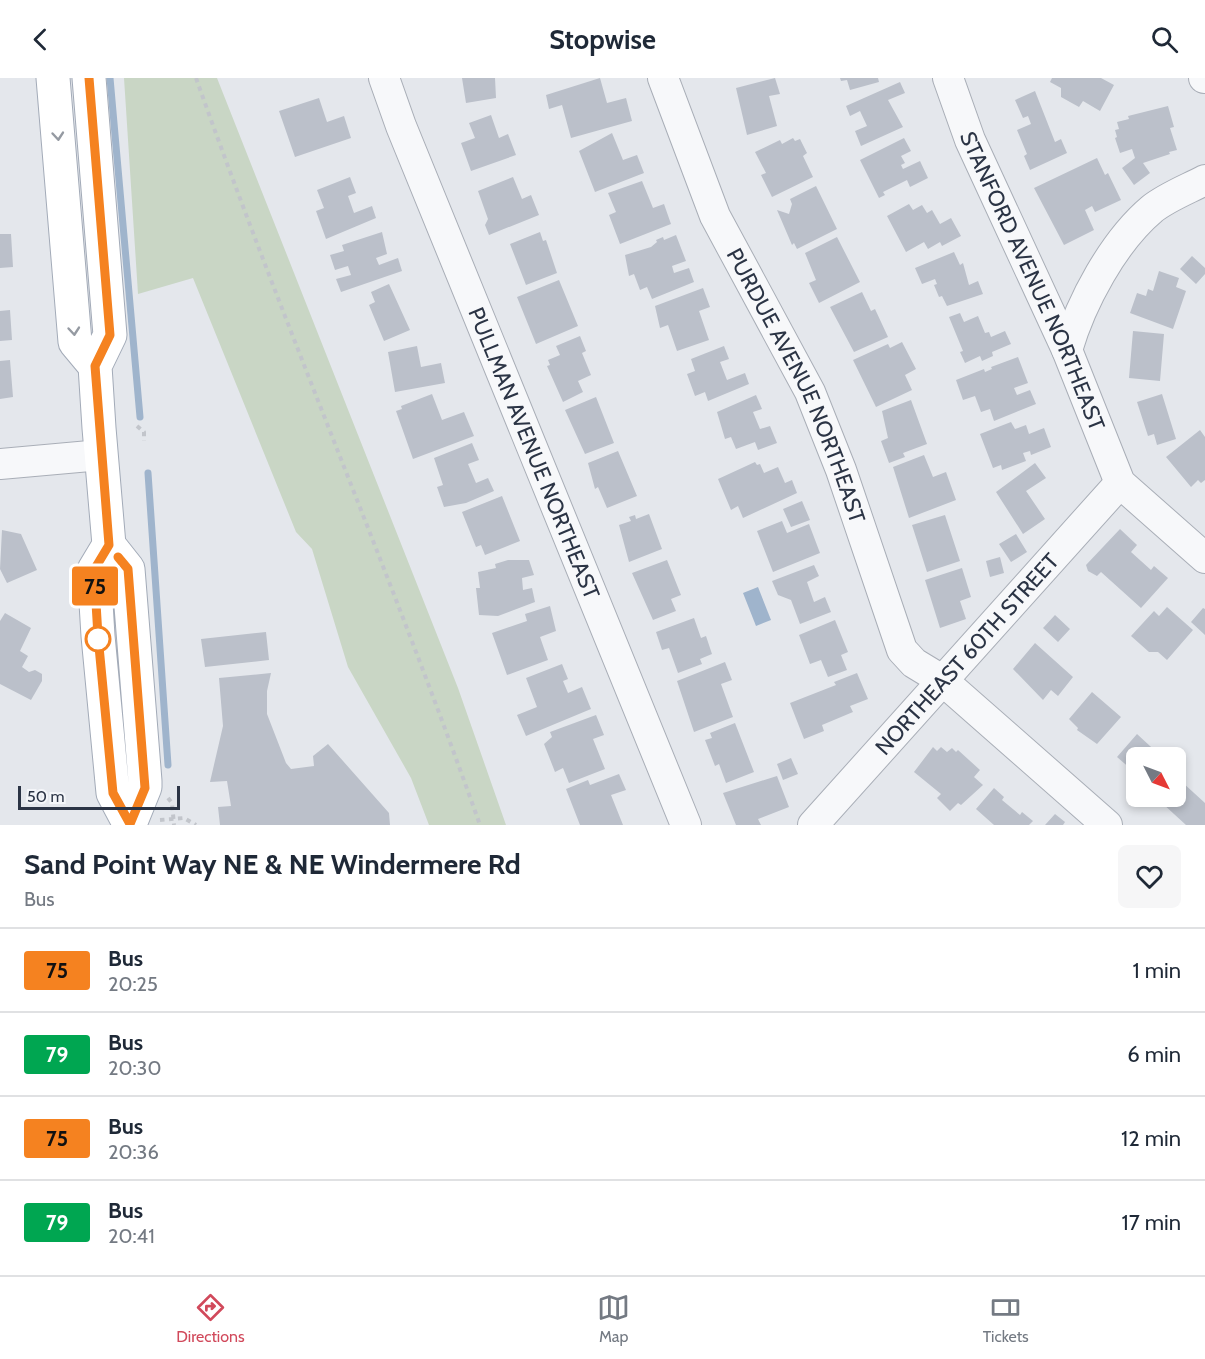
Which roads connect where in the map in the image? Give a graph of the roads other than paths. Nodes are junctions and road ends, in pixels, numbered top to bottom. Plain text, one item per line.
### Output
1 (53, 78) edge
2 (89, 78) edge
3 (384, 78) edge
4 (663, 78) edge
5 (948, 78) edge
6 (1205, 180) edge
7 (1067, 350) junction
8 (95, 366) junction
9 (101, 455) junction
10 (0, 464) edge
11 (1120, 483) junction
12 (1205, 558) edge
13 (942, 680) junction
14 (130, 824) edge
15 (686, 825) edge
16 (813, 825) edge
17 (1107, 825) edge

1 -> 8 main road
2 - 8 main road
3 - 15 street, PULLMAN AVENUE NORTHEAST
4 - 13 street, PURDUE AVENUE NORTHEAST
5 - 7 street, STANFORD AVENUE NORTHEAST
6 - 7 street
7 - 11 street, STANFORD AVENUE NORTHEAST
8 - 9 main road
9 - 10 street
9 - 14 main road
11 - 12 street
11 - 13 street, NORTHEAST 60TH STREET
13 - 16 street, NORTHEAST 60TH STREET
13 - 17 street, PURDUE AVENUE NORTHEAST

